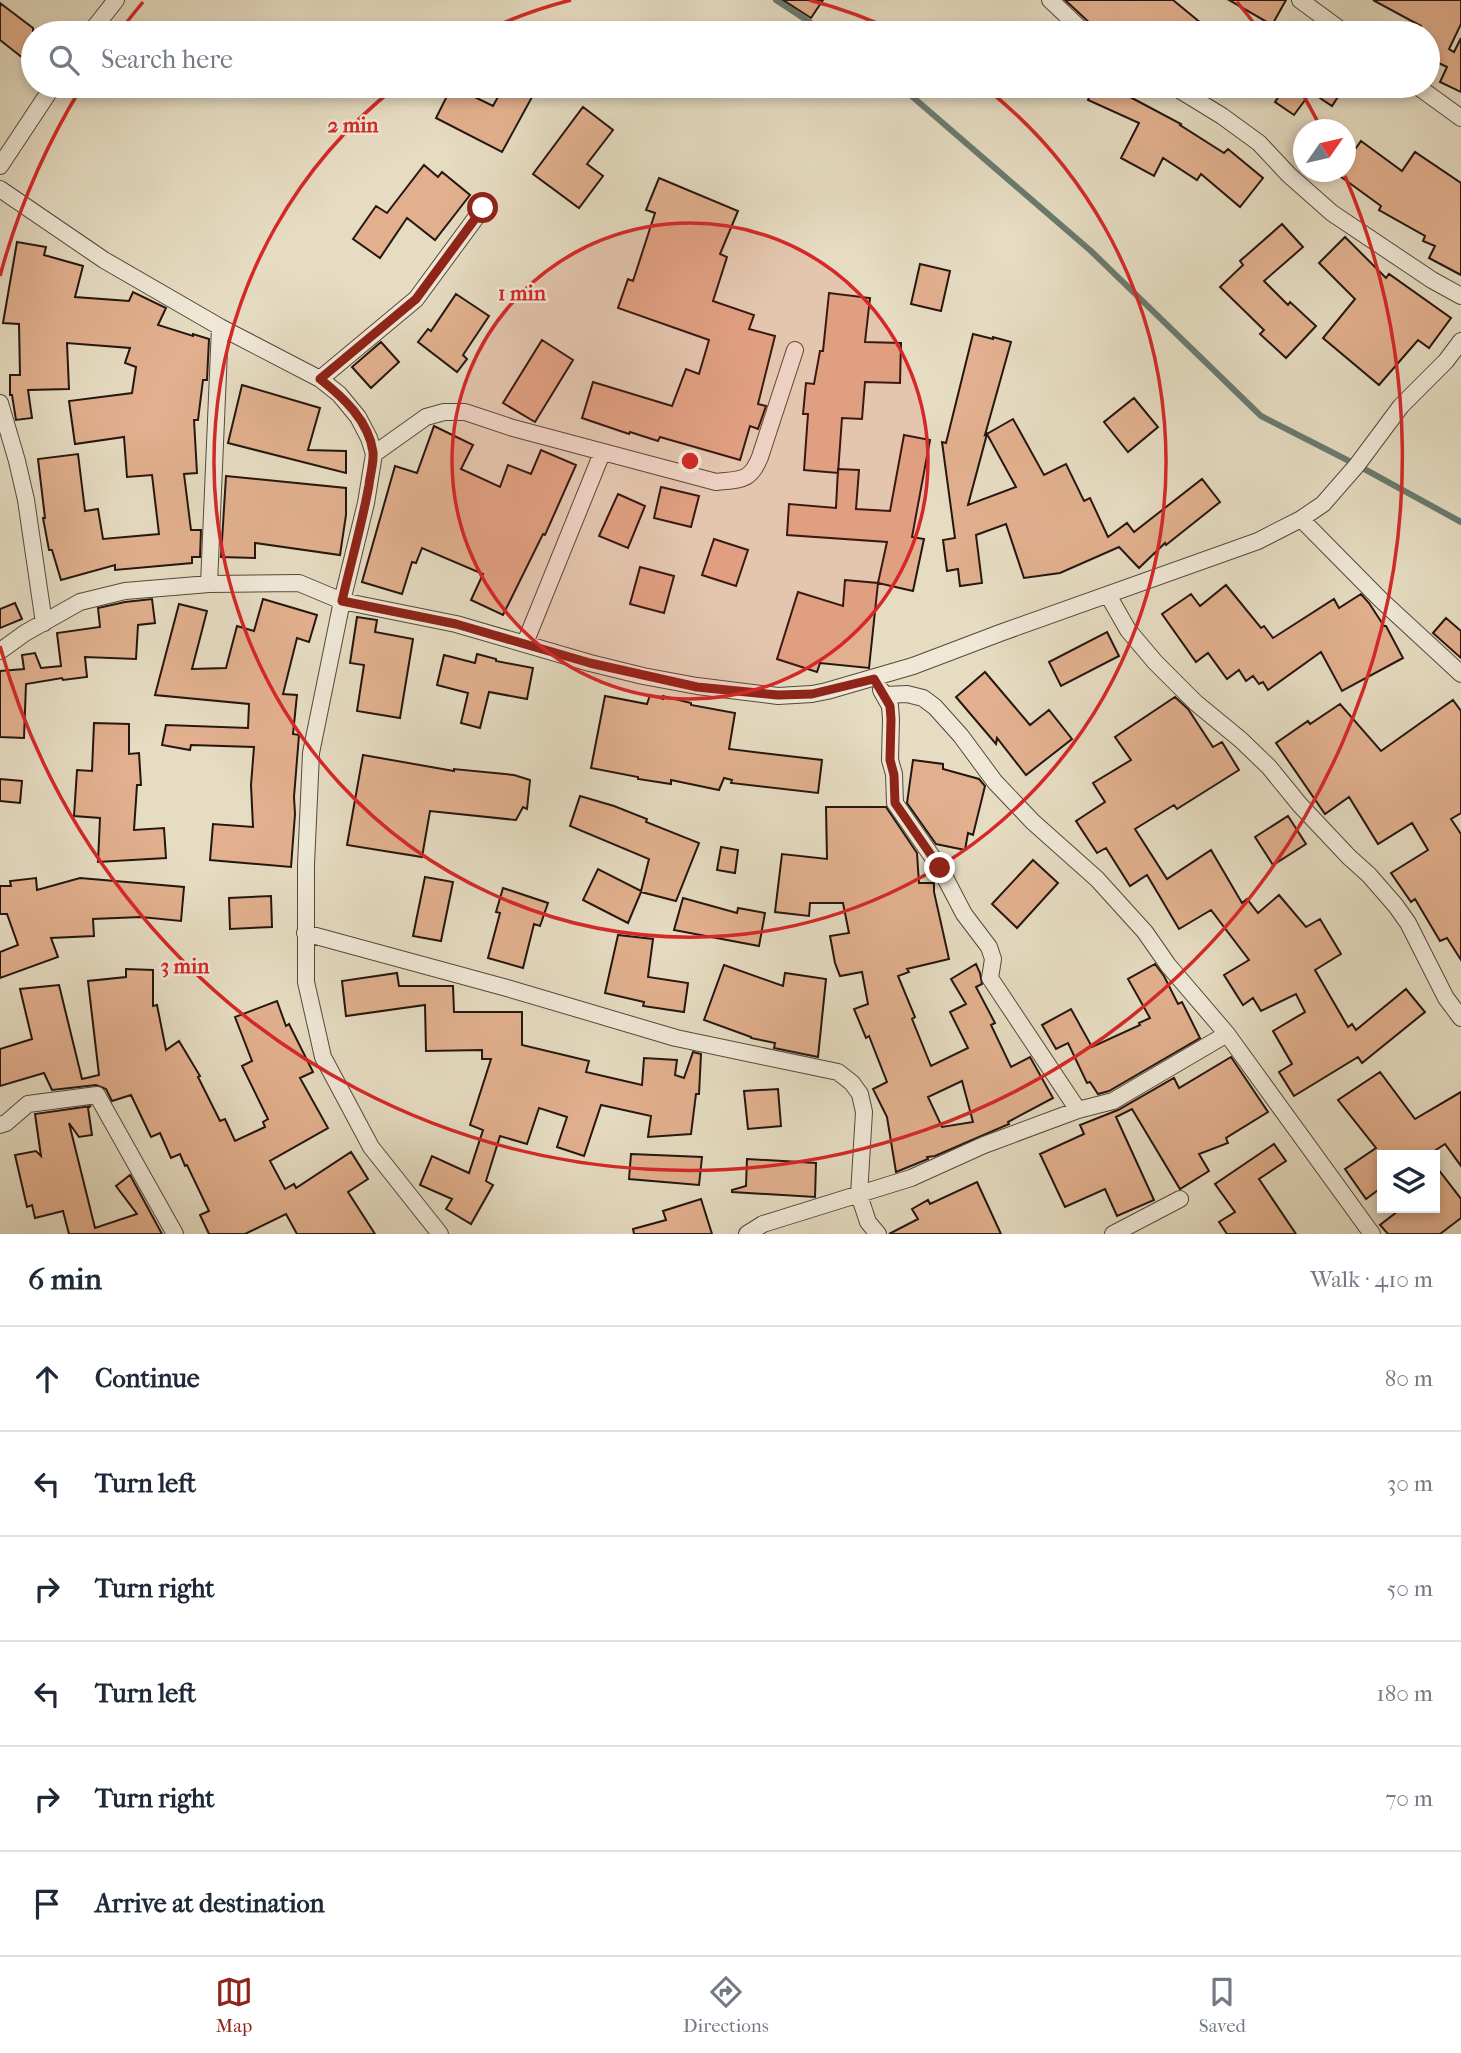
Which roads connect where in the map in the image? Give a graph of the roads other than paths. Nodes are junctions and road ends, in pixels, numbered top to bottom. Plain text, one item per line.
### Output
1 (116, 0) edge
2 (1050, 0) edge
3 (1300, 0) edge
4 (99, 21) edge
5 (1072, 21) edge
6 (1329, 21) edge
7 (45, 98) edge
8 (1192, 98) edge
9 (1434, 98) edge
10 (1461, 118) edge
11 (0, 166) edge
12 (0, 188) edge
13 (483, 208) dead end
14 (1461, 296) edge
15 (220, 327) junction
16 (1461, 341) edge
17 (795, 351) dead end
18 (320, 379) junction
19 (0, 403) edge
20 (602, 453) junction
21 (373, 454) junction
22 (1301, 519) junction
23 (209, 584) junction
24 (1108, 595) junction
25 (342, 601) junction
26 (44, 623) junction
27 (525, 643) junction
28 (0, 651) edge
29 (1461, 674) edge
30 (874, 679) junction
31 (885, 695) junction
32 (305, 933) junction
33 (1461, 1018) edge
34 (1227, 1034) junction
35 (1078, 1110) junction
36 (0, 1125) edge
37 (859, 1195) junction
38 (1180, 1199) dead end
39 (175, 1234) edge
40 (440, 1234) edge
41 (747, 1234) edge
42 (878, 1234) edge
43 (1113, 1234) edge
44 (1373, 1234) edge

1 - 4 street
2 - 5 street
3 - 6 street
7 - 11 street
8 - 14 street
9 - 10 street
12 - 15 street
13 - 18 street
15 - 18 street
15 - 23 street
16 - 22 street
17 - 20 street
18 - 21 street
19 - 26 street
20 - 21 street
20 - 27 street
21 - 25 street
22 - 24 street
22 - 29 street
23 - 25 street
23 - 26 street
24 - 30 street
24 - 33 street
25 - 27 street
25 - 32 street
26 - 28 street
27 - 30 street
30 - 31 street
31 - 34 street
31 - 35 street
32 - 37 street
32 - 40 street
34 - 35 street
34 - 44 street
35 - 37 street
36 - 39 street
37 - 41 street
37 - 42 street
38 - 43 street

